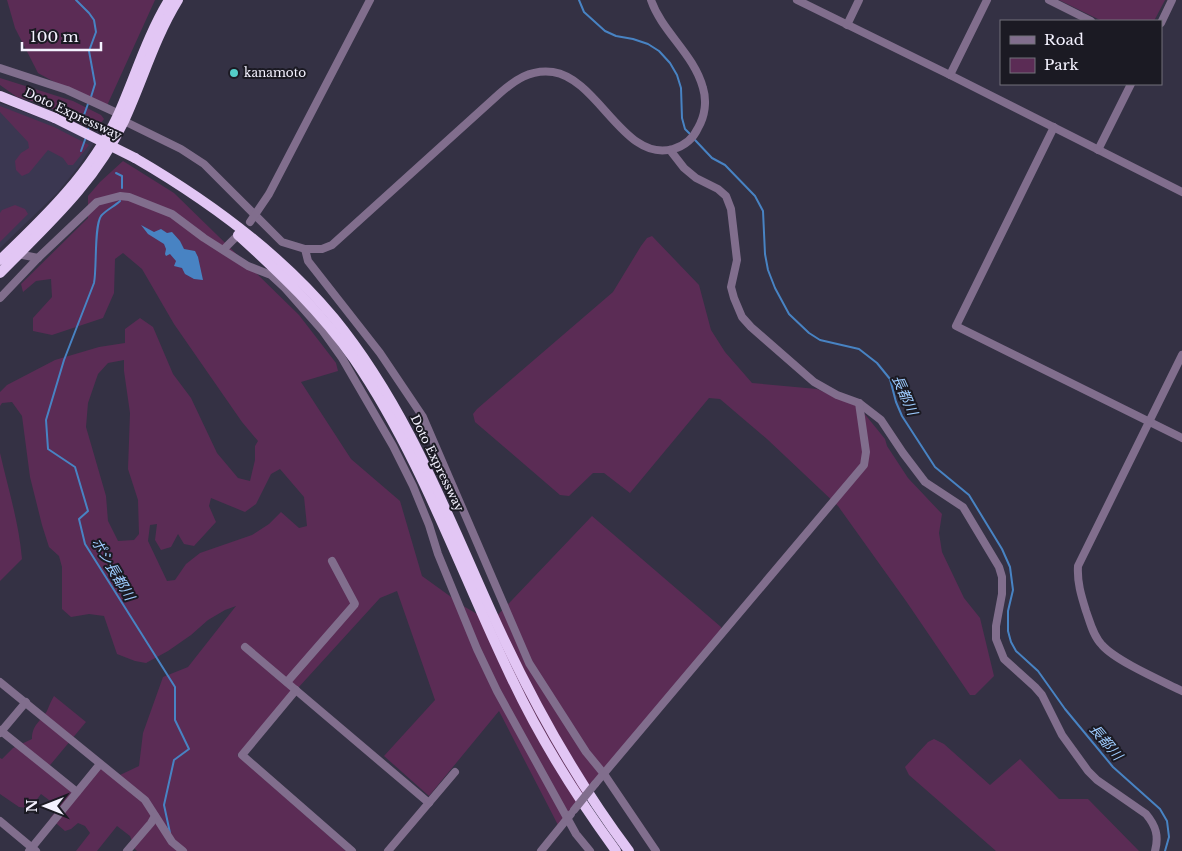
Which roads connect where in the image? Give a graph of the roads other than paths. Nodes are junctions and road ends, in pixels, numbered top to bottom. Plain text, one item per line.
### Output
1 (169, 0) edge
2 (178, 0) edge
3 (370, 0) edge
4 (650, 0) edge
5 (797, 0) edge
6 (860, 0) edge
7 (987, 0) edge
8 (1049, 0) edge
9 (1172, 0) edge
10 (1089, 20) edge
11 (1162, 21) edge
12 (847, 24) junction
13 (0, 68) edge
14 (950, 75) junction
15 (1130, 85) edge
16 (0, 96) edge
17 (119, 116) junction
18 (1054, 127) junction
19 (670, 150) junction
20 (1098, 150) junction
21 (135, 158) junction
22 (1182, 192) edge
23 (253, 219) junction
24 (235, 238) dead end
25 (224, 249) junction
26 (305, 249) junction
27 (18, 254) junction
28 (38, 258) junction
29 (0, 260) edge
30 (0, 273) edge
31 (0, 298) edge
32 (1182, 355) edge
33 (859, 403) junction
34 (1149, 422) junction
35 (1182, 438) edge
36 (332, 561) dead end
37 (245, 647) dead end
38 (0, 682) edge
39 (288, 682) junction
40 (296, 690) junction
41 (1182, 691) edge
42 (26, 702) junction
43 (0, 731) edge
44 (100, 764) junction
45 (455, 772) dead end
46 (604, 774) junction
47 (77, 792) junction
48 (429, 803) junction
49 (155, 816) junction
50 (568, 817) junction
51 (0, 822) edge
52 (32, 850) edge
53 (126, 851) edge
54 (183, 851) edge
55 (352, 851) edge
56 (388, 851) edge
57 (541, 851) edge
58 (590, 851) edge
59 (616, 851) edge
60 (629, 851) edge
61 (656, 851) edge
62 (1155, 851) edge

1 - 17 highway
2 - 17 highway
3 - 23 street
4 - 19 street
5 - 12 street
6 - 12 street
7 - 14 street
8 - 10 street
9 - 11 street
12 - 14 street
13 - 17 street
14 - 18 street
15 - 20 street
16 - 21 highway, Doto Expressway, bridge
17 - 23 street
17 - 27 highway
17 - 29 highway
18 - 20 street
18 - 34 street
19 - 26 street
19 - 33 street
20 - 22 street
21 - 59 highway, Doto Expressway
21 - 60 highway, Doto Expressway
23 - 26 street
24 - 25 street
25 - 28 street
25 - 50 street
26 - 46 street
27 - 28 street
27 - 30 highway
28 - 31 street
32 - 34 street
33 - 46 street
33 - 62 street
34 - 35 street
34 - 41 street
36 - 39 street
37 - 39 street
38 - 42 street
39 - 40 street
40 - 48 street
40 - 55 street
42 - 43 street
42 - 44 street
43 - 47 street
44 - 47 street
44 - 49 street
45 - 48 street
46 - 50 street, bridge
46 - 61 street
47 - 52 street
48 - 56 street
49 - 53 street
49 - 54 street
50 - 57 street
50 - 58 street
51 - 52 street

